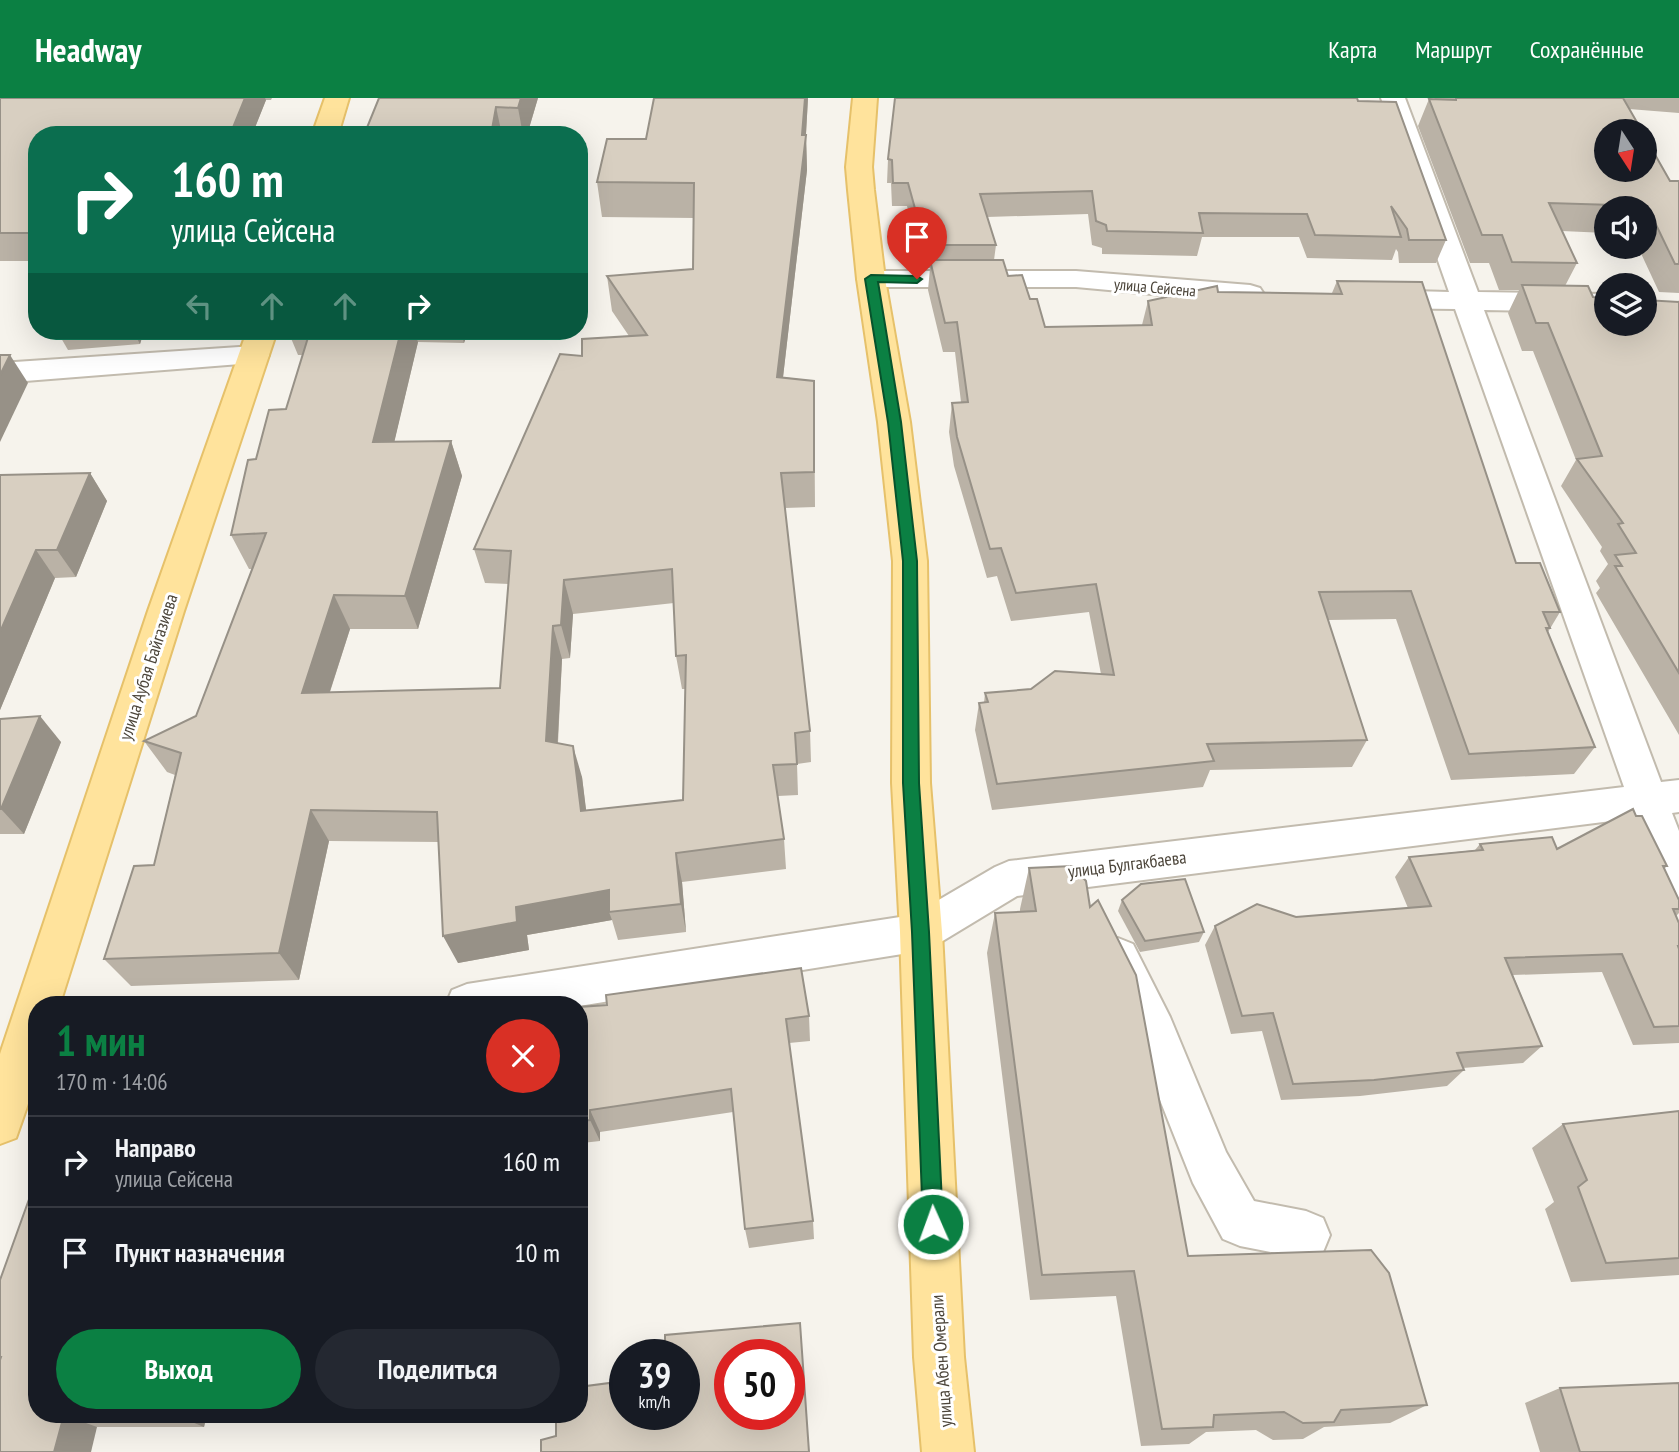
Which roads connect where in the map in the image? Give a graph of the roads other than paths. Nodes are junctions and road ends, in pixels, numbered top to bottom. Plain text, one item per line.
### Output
1 (337, 98) edge
2 (865, 98) edge
3 (1393, 98) edge
4 (328, 126) edge
5 (871, 279) junction
6 (1271, 295) edge
7 (1352, 299) edge
8 (1468, 301) junction
9 (1594, 303) edge
10 (258, 343) edge
11 (0, 373) edge
12 (1663, 797) edge
13 (1060, 872) junction
14 (1679, 886) edge
15 (921, 932) junction
16 (40, 996) edge
17 (517, 996) edge
18 (28, 1032) edge
19 (19, 1057) edge
20 (0, 1122) edge
21 (1306, 1235) dead end
22 (948, 1452) edge

1 - 4 main road
2 - 5 main road, улица Абен Омерали
3 - 8 street
5 - 6 street, улица Сейсена
5 - 15 main road, улица Абен Омерали
7 - 8 street
8 - 9 street
8 - 12 street
10 - 11 street
10 - 16 main road, улица Аубая Байгазиева
12 - 13 street, улица Булгакбаева
12 - 14 street
13 - 15 street, улица Булгакбаева
13 - 21 street
15 - 17 street, улица Булгакбаева
15 - 22 main road, улица Абен Омерали
18 - 19 main road, улица Аубая Байгазиева
19 - 20 main road, улица Аубая Байгазиева

